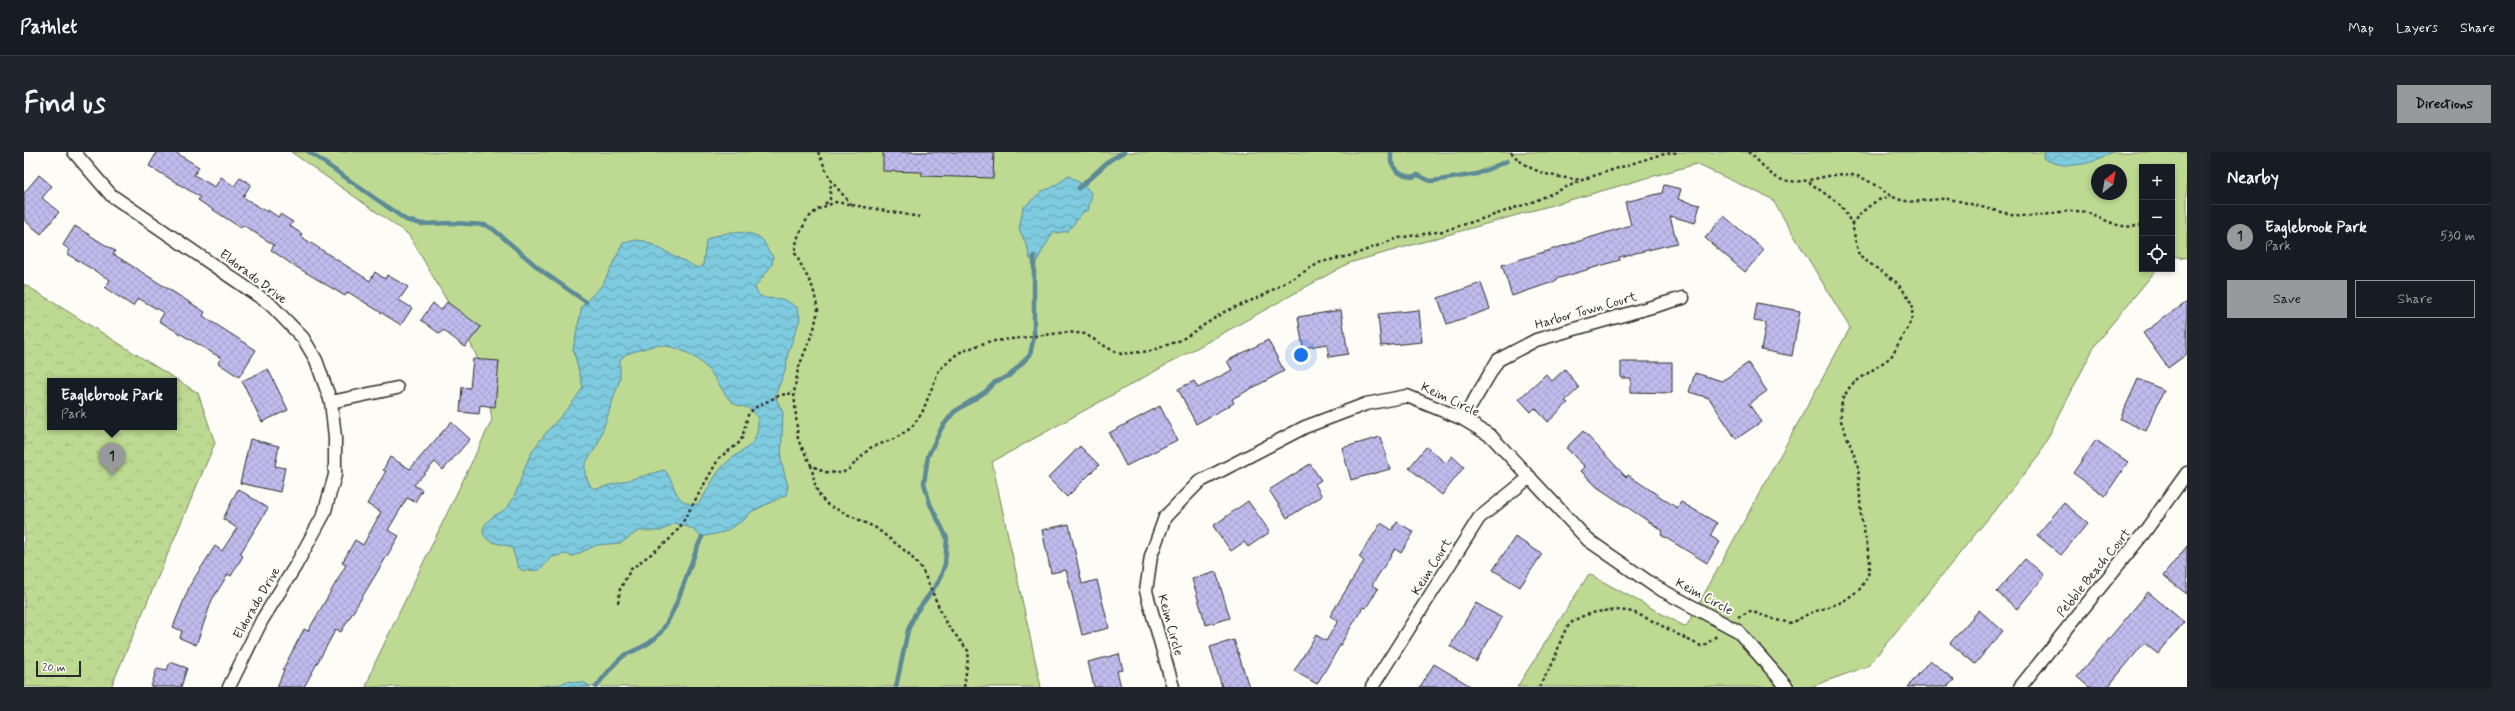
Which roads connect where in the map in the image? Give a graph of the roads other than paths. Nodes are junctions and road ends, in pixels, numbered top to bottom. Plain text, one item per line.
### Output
1 (74, 152) edge
2 (1683, 298) dead end
3 (397, 388) dead end
4 (331, 402) junction
5 (1463, 419) junction
6 (2187, 473) edge
7 (1530, 477) junction
8 (229, 687) edge
9 (1173, 687) edge
10 (1372, 687) edge
11 (1787, 687) edge
12 (2020, 687) edge

1 - 4 street, Eldorado Drive
2 - 5 street, Harbor Town Court
3 - 4 street
4 - 8 street, Eldorado Drive
5 - 7 street, Keim Circle
5 - 9 street, Keim Circle
6 - 12 street, Pebble Beach Court
7 - 10 street, Keim Court
7 - 11 street, Keim Circle

